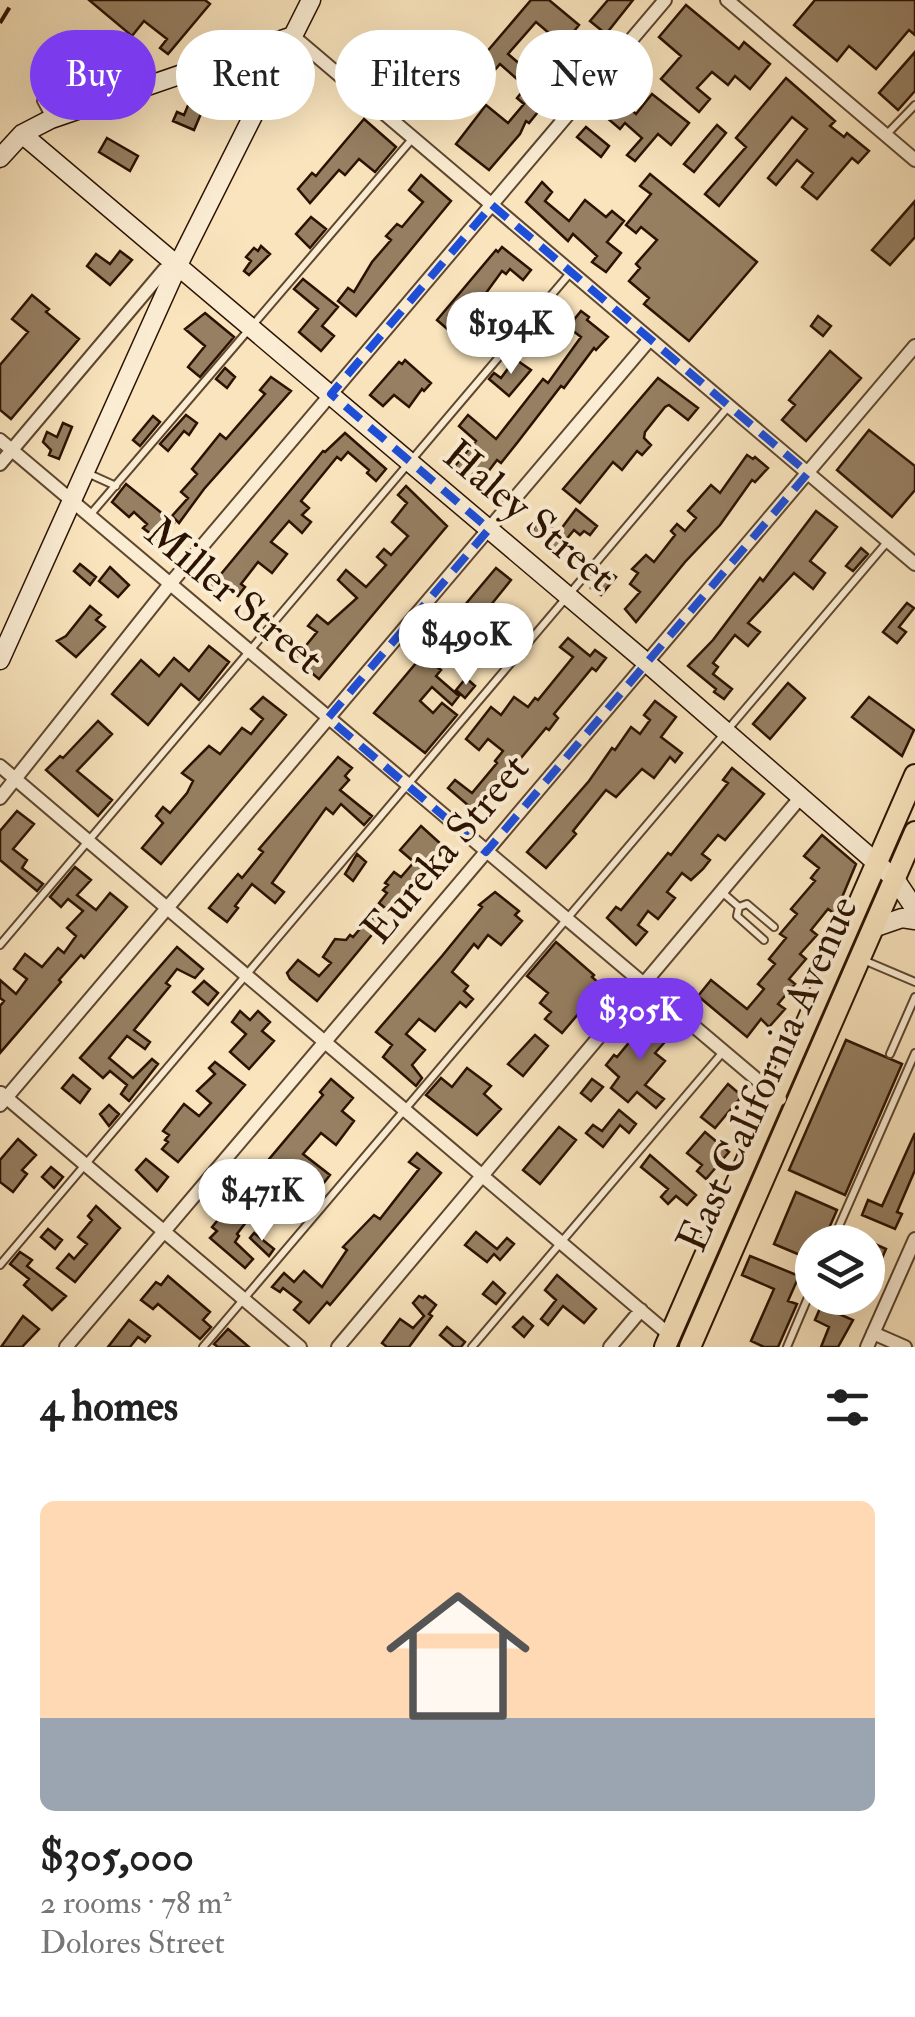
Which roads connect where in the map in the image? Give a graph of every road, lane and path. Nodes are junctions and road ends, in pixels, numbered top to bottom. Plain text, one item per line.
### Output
1 (311, 0) edge
2 (665, 0) edge
3 (727, 0) edge
4 (296, 30) edge
5 (315, 55) edge
6 (915, 105) edge
7 (49, 120) edge
8 (251, 120) edge
9 (22, 134) junction
10 (886, 135) junction
11 (413, 138) junction
12 (0, 158) edge
13 (915, 160) edge
14 (492, 205) junction
15 (178, 264) junction
16 (571, 272) junction
17 (253, 329) junction
18 (650, 339) junction
19 (915, 346) edge
20 (331, 394) junction
21 (729, 406) junction
22 (0, 440) edge
23 (12, 450) junction
24 (410, 462) junction
25 (0, 464) edge
26 (84, 472) junction
27 (808, 473) junction
28 (116, 486) junction
29 (72, 501) junction
30 (90, 516) junction
31 (489, 528) junction
32 (888, 541) junction
33 (915, 564) edge
34 (170, 584) junction
35 (568, 596) junction
36 (249, 651) junction
37 (0, 659) edge
38 (647, 662) junction
39 (328, 718) junction
40 (726, 733) junction
41 (0, 766) edge
42 (915, 775) edge
43 (16, 780) junction
44 (407, 786) junction
45 (0, 798) edge
46 (800, 798) junction
47 (915, 832) edge
48 (89, 842) junction
49 (486, 852) junction
50 (876, 862) junction
51 (905, 882) edge
52 (722, 892) junction
53 (167, 908) junction
54 (739, 908) junction
55 (915, 909) edge
56 (566, 920) junction
57 (915, 920) edge
58 (774, 927) dead end
59 (873, 928) junction
60 (764, 940) dead end
61 (0, 945) edge
62 (860, 959) junction
63 (246, 975) junction
64 (915, 982) edge
65 (644, 986) junction
66 (915, 996) edge
67 (325, 1042) junction
68 (723, 1052) junction
69 (915, 1053) edge
70 (890, 1054) dead end
71 (774, 1096) junction
72 (2, 1098) edge
73 (404, 1108) junction
74 (794, 1109) junction
75 (85, 1164) junction
76 (483, 1176) junction
77 (839, 1225) edge
78 (164, 1232) junction
79 (915, 1238) edge
80 (562, 1242) junction
81 (0, 1264) edge
82 (244, 1299) junction
83 (641, 1310) junction
84 (801, 1315) edge
85 (873, 1333) junction
86 (678, 1344) edge
87 (66, 1347) edge
88 (203, 1347) edge
89 (300, 1347) edge
90 (338, 1347) edge
91 (472, 1347) edge
92 (610, 1347) edge
93 (787, 1347) edge
94 (867, 1347) edge
95 (905, 1347) edge

1 - 4 street
2 - 14 street
3 - 10 street
5 - 11 street
6 - 10 lane
7 - 9 street
8 - 15 street
9 - 12 street
9 - 15 street, Haley Street
10 - 13 street
11 - 14 street
11 - 17 lane
14 - 16 street
14 - 20 street
15 - 17 street, Haley Street
15 - 23 street
15 - 26 street
16 - 18 street
16 - 24 lane
17 - 20 street, Haley Street
17 - 28 lane
18 - 21 street
18 - 31 street
19 - 27 street, Eureka Street
20 - 24 street, Haley Street
20 - 34 street
21 - 27 street
21 - 35 lane
22 - 23 street, Miller Street
23 - 25 street
23 - 29 street, Miller Street
24 - 31 street, Haley Street
24 - 36 lane
26 - 28 lane
26 - 29 street
27 - 32 street
27 - 38 street, Eureka Street
28 - 30 lane
29 - 30 street, Miller Street
29 - 37 street
30 - 34 street, Miller Street
31 - 35 street, Haley Street
31 - 39 street
32 - 33 street
32 - 40 lane
34 - 36 street, Miller Street
34 - 43 street
35 - 38 street, Haley Street
35 - 44 lane
36 - 39 street, Miller Street
36 - 48 lane
38 - 40 street, Haley Street
38 - 49 street, Eureka Street
39 - 44 street, Miller Street
39 - 53 street
40 - 46 street, Haley Street
40 - 56 lane
41 - 43 street
42 - 50 main road, East California Avenue
43 - 45 street
43 - 48 street
44 - 49 street, Miller Street
44 - 63 lane
46 - 50 street, Haley Street
46 - 52 street
47 - 51 main road, East California Avenue
48 - 53 street
48 - 61 lane
49 - 56 street, Miller Street
49 - 67 street, Eureka Street
50 - 51 street, Haley Street
50 - 71 main road, East California Avenue
51 - 55 street, Haley Street
51 - 59 main road, East California Avenue
52 - 54 lane
52 - 65 street
53 - 63 street
53 - 72 street
54 - 58 lane
54 - 60 lane
56 - 65 street, Miller Street
56 - 73 lane
57 - 59 street
59 - 62 main road, East California Avenue
62 - 64 lane
62 - 74 main road, East California Avenue
63 - 67 street
63 - 75 lane
65 - 68 street, Miller Street
65 - 76 street
66 - 70 lane
67 - 73 street
67 - 78 street, Eureka Street
68 - 71 street, Miller Street
68 - 80 lane
69 - 77 lane
71 - 74 street, Miller Street
71 - 86 main road, East California Avenue
72 - 75 street
73 - 76 street
73 - 82 lane
74 - 86 main road, East California Avenue
75 - 78 street
75 - 81 lane
76 - 80 street
76 - 90 street
78 - 82 street
78 - 87 street, Eureka Street
79 - 85 street
80 - 83 street
80 - 91 lane
82 - 88 lane
82 - 89 street
83 - 86 street
83 - 92 street
84 - 93 lane
85 - 94 street
85 - 95 street

